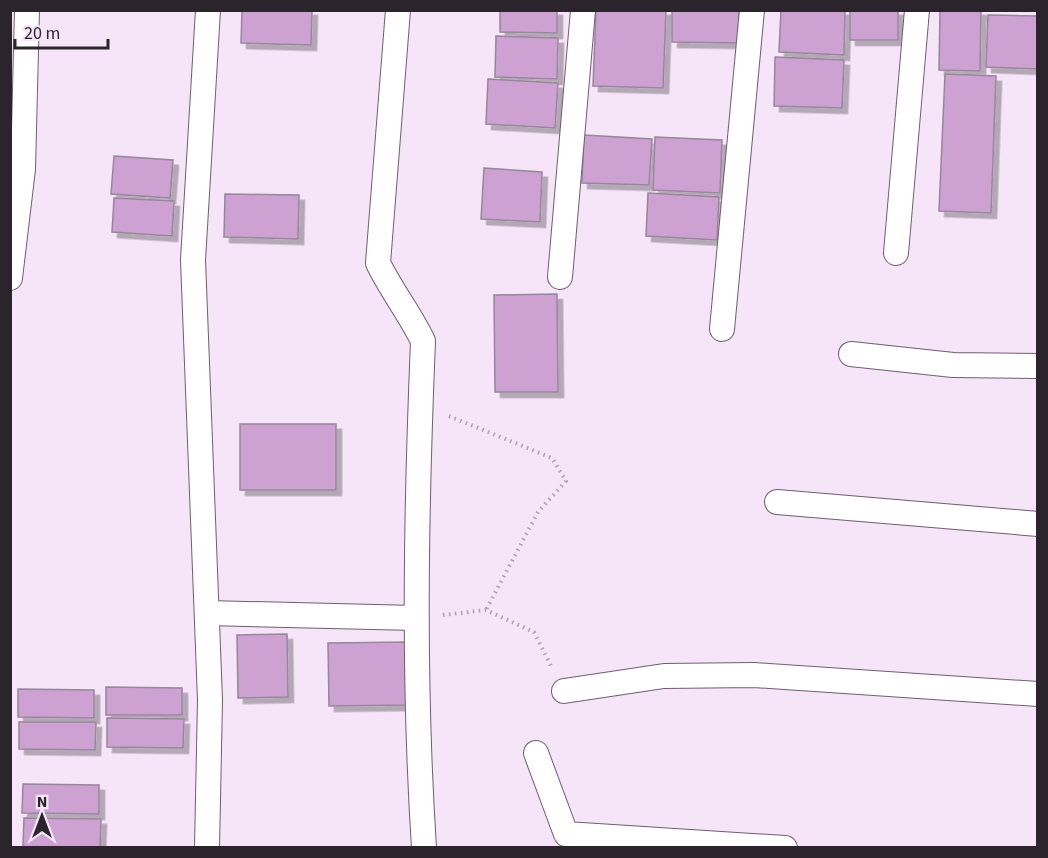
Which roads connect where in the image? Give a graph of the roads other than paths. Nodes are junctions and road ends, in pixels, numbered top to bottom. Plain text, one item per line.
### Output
1 (27, 10) edge
2 (208, 10) edge
3 (398, 10) edge
4 (583, 10) edge
5 (752, 10) edge
6 (917, 10) edge
7 (17, 168) edge
8 (896, 254) dead end
9 (560, 277) dead end
10 (10, 278) edge
11 (722, 329) dead end
12 (851, 354) dead end
13 (1038, 366) edge
14 (777, 502) dead end
15 (1038, 524) edge
16 (207, 613) junction
17 (416, 618) junction
18 (564, 691) dead end
19 (1038, 694) edge
20 (536, 753) dead end
21 (207, 848) edge
22 (424, 848) edge
23 (785, 848) edge

1 - 7 street
2 - 16 street
3 - 17 street
4 - 9 street
5 - 11 street
6 - 8 street
7 - 10 street
12 - 13 street
14 - 15 street
16 - 17 street
16 - 21 street
17 - 22 street
18 - 19 street
20 - 23 street

